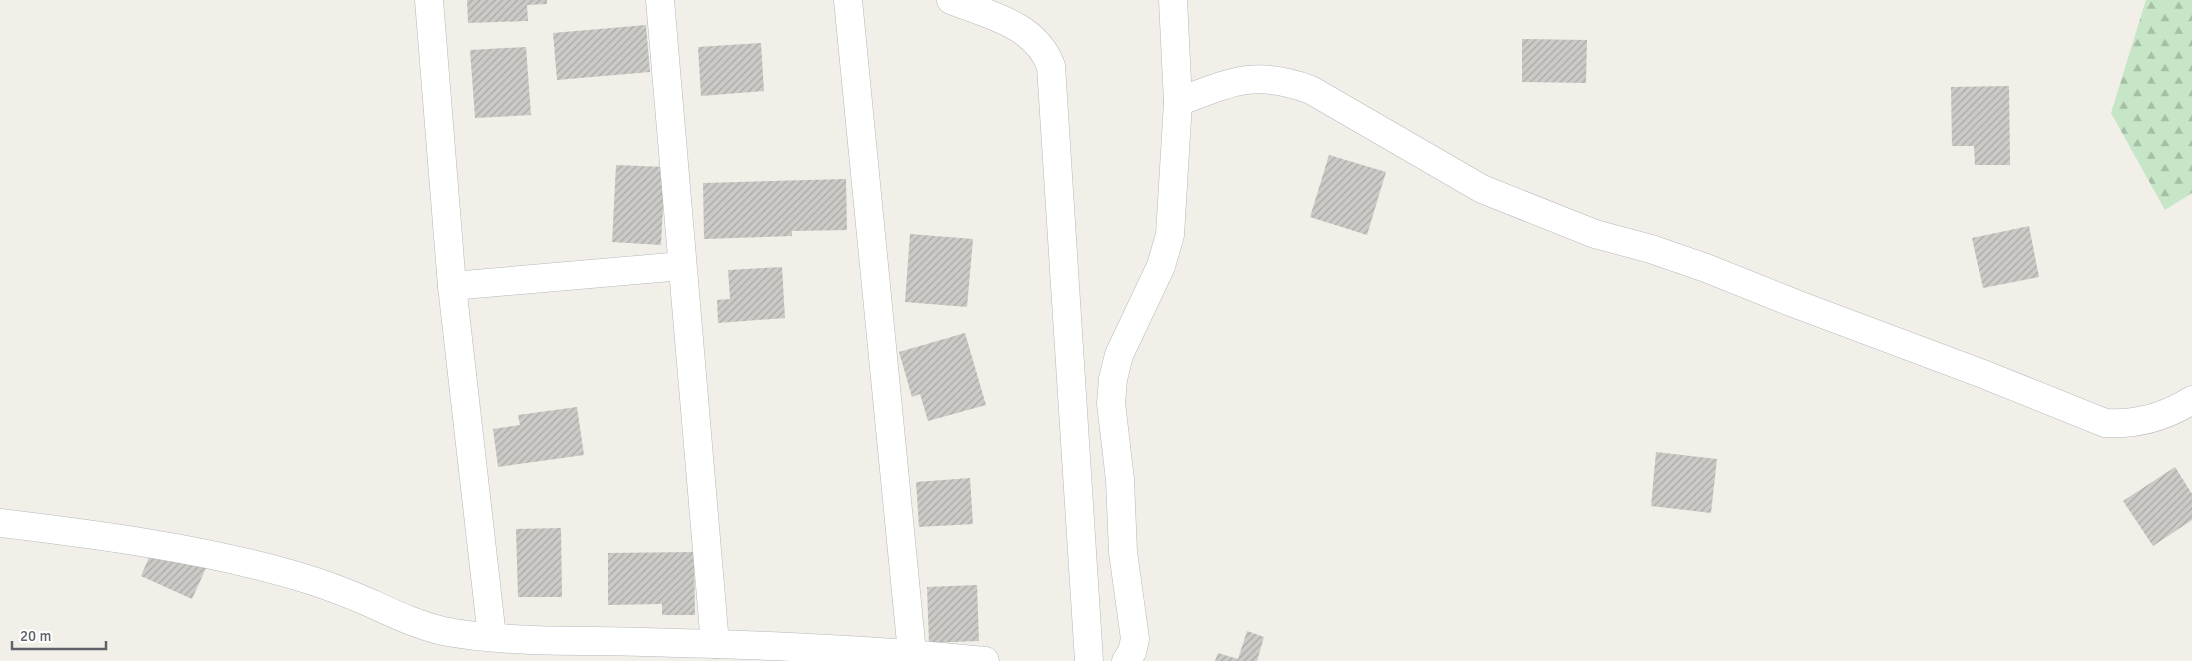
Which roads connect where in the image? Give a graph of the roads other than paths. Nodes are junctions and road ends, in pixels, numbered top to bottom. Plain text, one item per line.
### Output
1 (429, 0) edge
2 (660, 0) edge
3 (848, 0) edge
4 (951, 0) edge
5 (1173, 0) edge
6 (1178, 102) junction
7 (682, 266) junction
8 (452, 286) junction
9 (2192, 400) edge
10 (0, 522) edge
11 (492, 637) junction
12 (715, 644) junction
13 (912, 653) junction
14 (985, 661) edge
15 (1090, 661) edge
16 (1126, 661) edge

1 - 8 street
2 - 7 street
3 - 13 street
4 - 15 street
5 - 6 street
6 - 9 street
6 - 16 street
7 - 8 street
7 - 12 street
8 - 11 street
10 - 11 street
11 - 12 street
12 - 13 street
13 - 14 street

